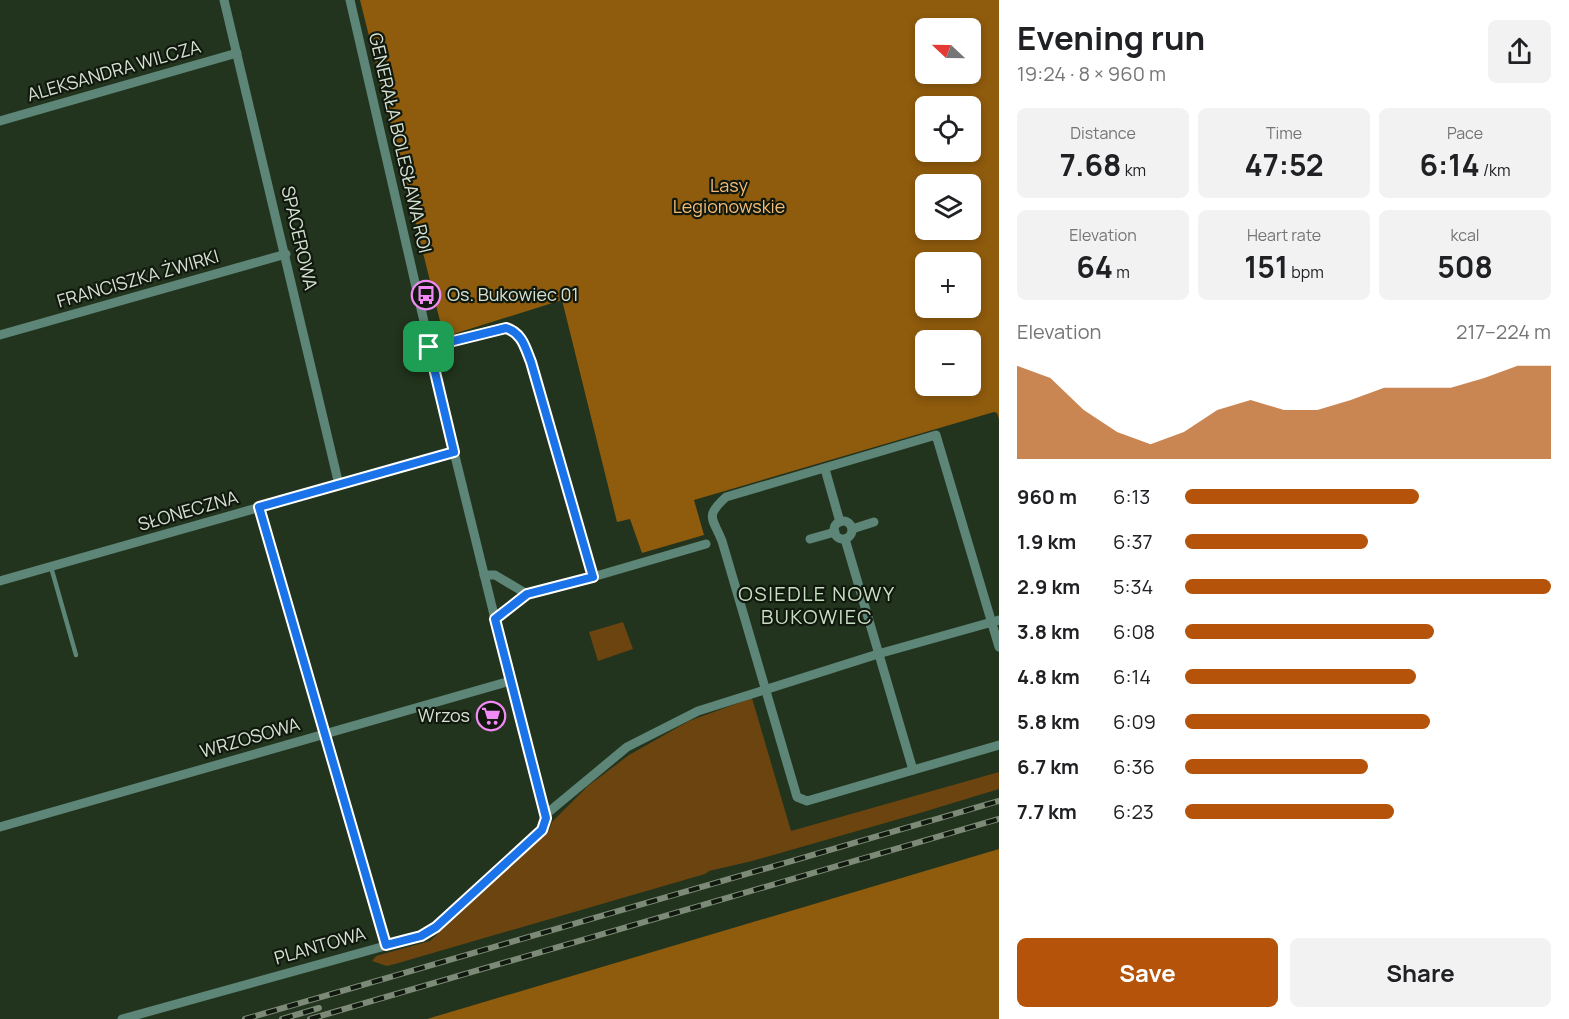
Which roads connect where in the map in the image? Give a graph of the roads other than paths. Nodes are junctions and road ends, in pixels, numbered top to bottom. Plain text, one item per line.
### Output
1 (224, 0) edge
2 (350, 0) edge
3 (237, 53) junction
4 (0, 121) edge
5 (286, 254) junction
6 (0, 335) edge
7 (429, 347) junction
8 (454, 452) junction
9 (825, 469) junction
10 (339, 485) junction
11 (259, 507) junction
12 (840, 522) junction
13 (874, 522) dead end
14 (852, 529) junction
15 (835, 532) junction
16 (810, 539) dead end
17 (846, 539) junction
18 (706, 544) dead end
19 (51, 567) junction
20 (484, 574) junction
21 (593, 577) junction
22 (0, 581) edge
23 (527, 594) junction
24 (495, 619) junction
25 (996, 621) edge
26 (999, 646) edge
27 (879, 654) junction
28 (76, 655) dead end
29 (510, 681) junction
30 (766, 688) junction
31 (325, 734) junction
32 (999, 745) edge
33 (913, 770) junction
34 (545, 814) junction
35 (0, 827) edge
36 (386, 945) junction
37 (122, 1019) edge

1 - 3 street, SPACEROWA
2 - 7 street, GENERAŁA BOLESŁAWA ROI
3 - 4 street, ALEKSANDRA WILCZA
3 - 5 street, SPACEROWA
5 - 6 street, FRANCISZKA ŻWIRKI
5 - 10 street, SPACEROWA
7 - 8 street, GENERAŁA BOLESŁAWA ROI
7 - 21 lane
8 - 10 street, SŁONECZNA
8 - 20 street, GENERAŁA BOLESŁAWA ROI
9 - 12 street
9 - 25 street
9 - 30 street
10 - 11 street, SŁONECZNA
11 - 19 street, SŁONECZNA
11 - 31 street
12 - 14 street
12 - 15 street
13 - 14 street
14 - 17 street
15 - 16 street
15 - 17 street
17 - 27 street
18 - 21 street
19 - 22 street, SŁONECZNA
19 - 28 lane
20 - 23 street
20 - 24 street, GENERAŁA BOLESŁAWA ROI
21 - 23 street
23 - 24 street
24 - 29 street, GENERAŁA BOLESŁAWA ROI
25 - 26 street
25 - 27 street
27 - 30 street
27 - 33 street
29 - 31 street, WRZOSOWA
29 - 34 street, GENERAŁA BOLESŁAWA ROI
30 - 33 street
30 - 34 street, PLANTOWA
31 - 35 street, WRZOSOWA
31 - 36 street
32 - 33 street
34 - 36 street, PLANTOWA
36 - 37 street, PLANTOWA

